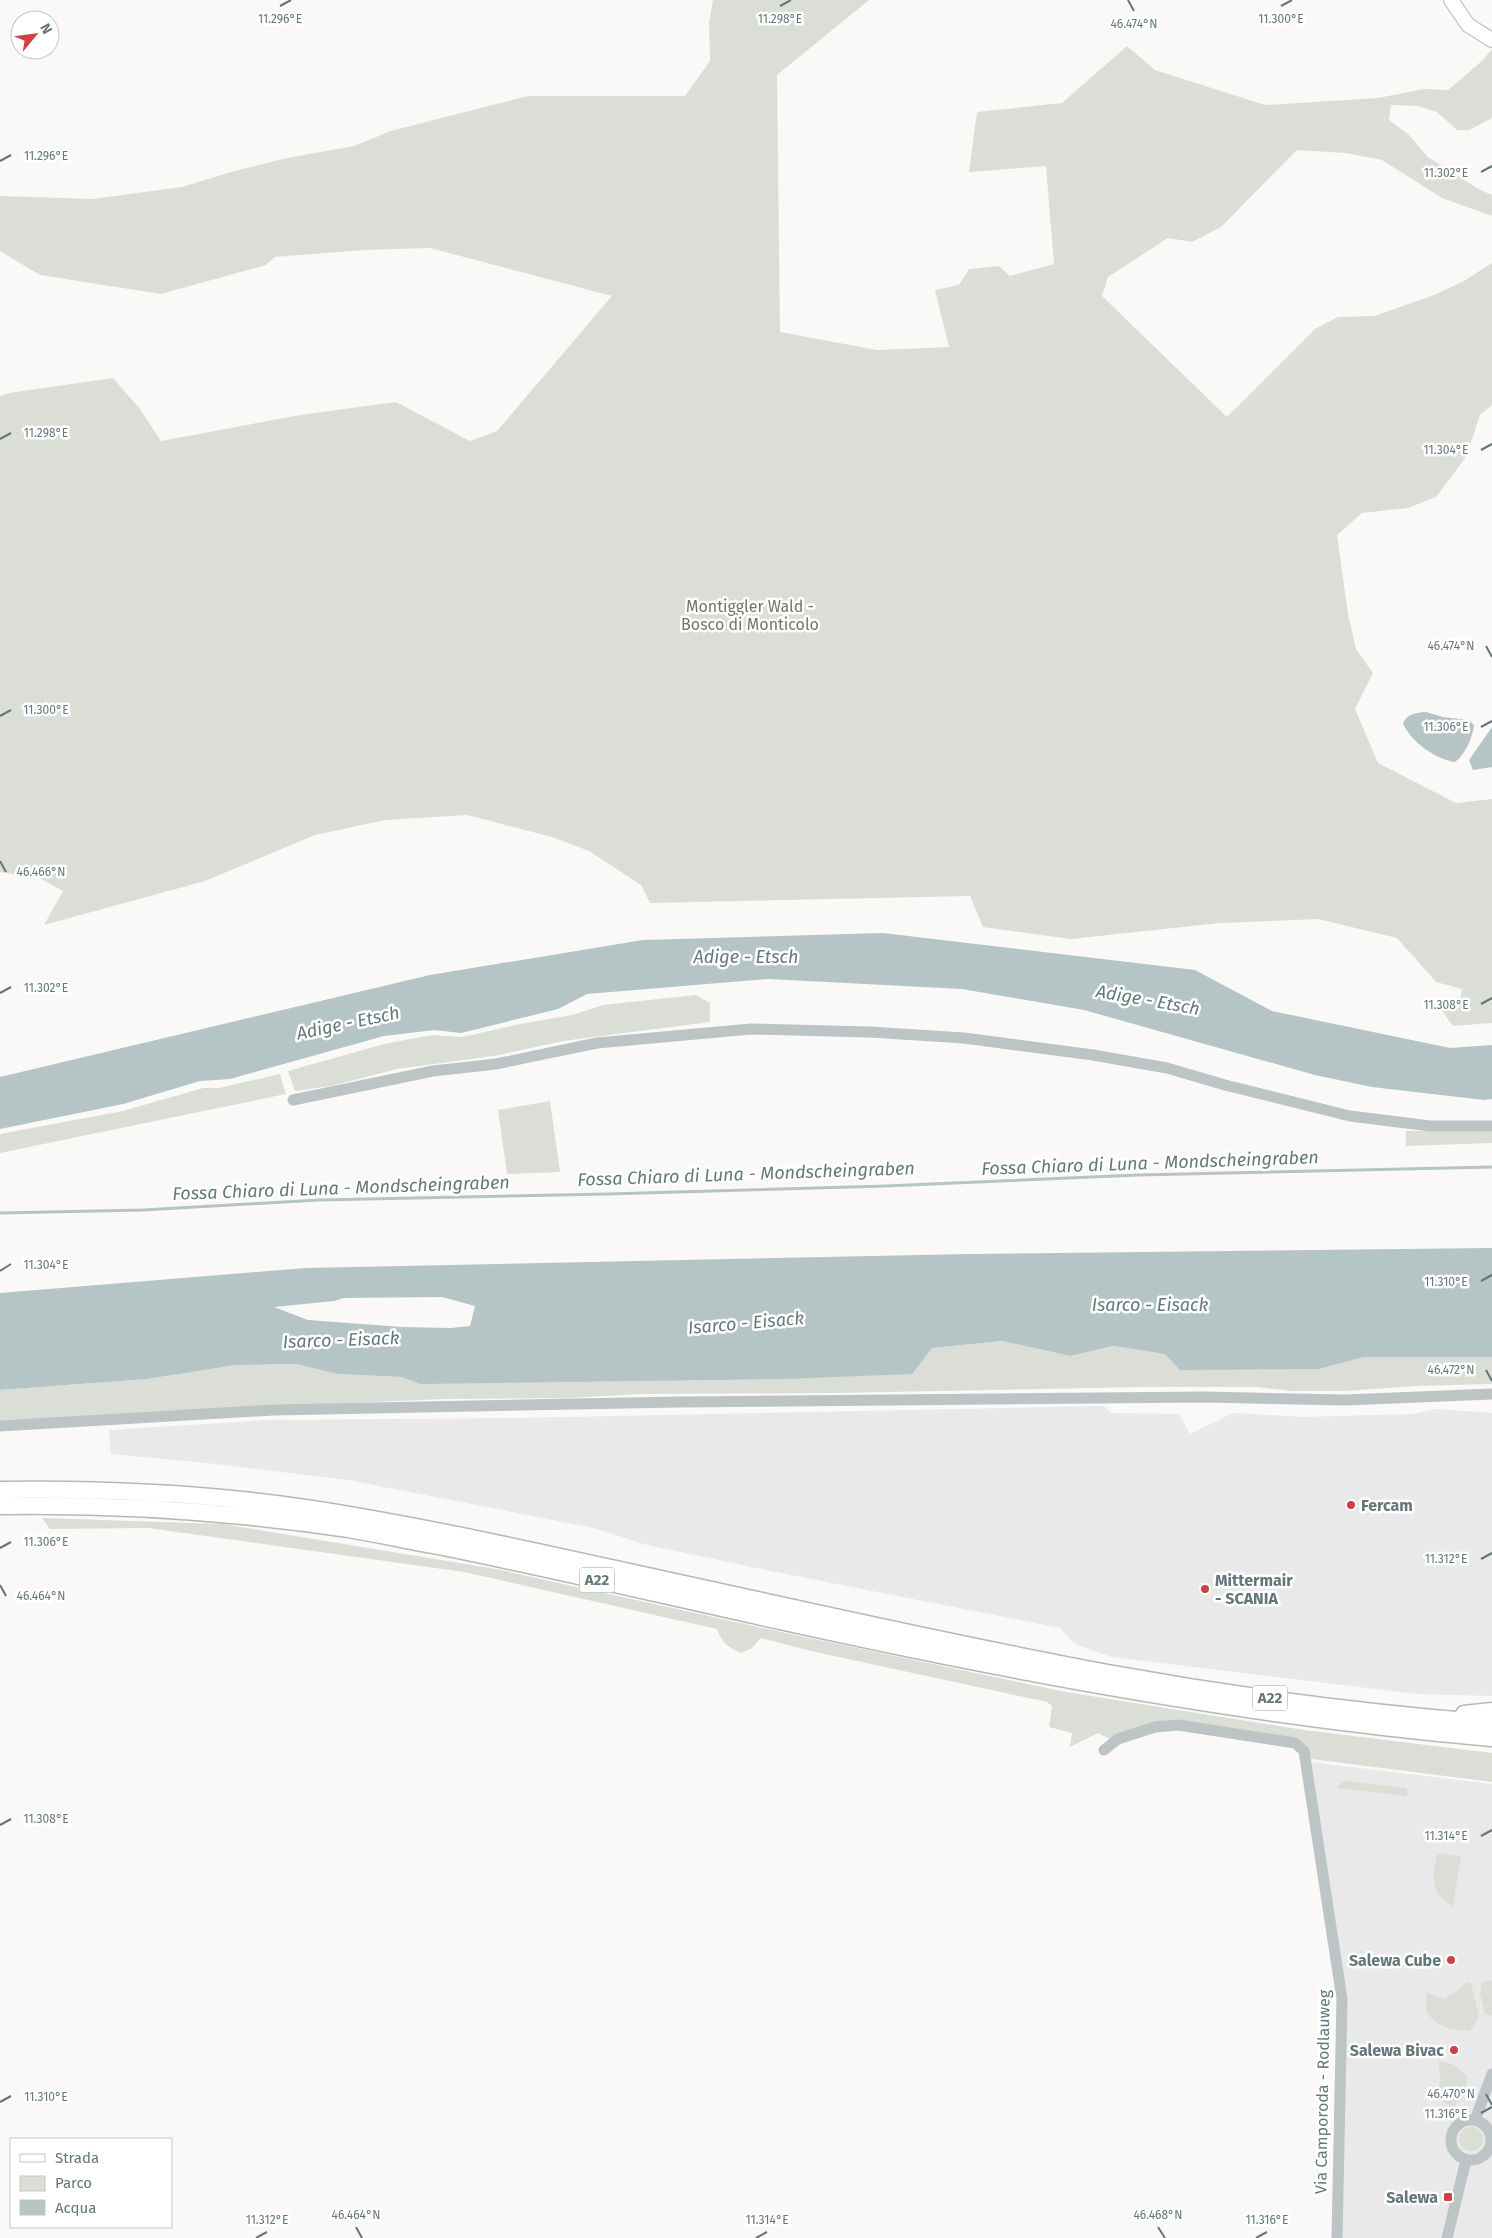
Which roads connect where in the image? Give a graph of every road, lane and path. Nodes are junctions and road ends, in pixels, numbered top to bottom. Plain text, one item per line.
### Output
1 (1451, 0) edge
2 (1492, 40) edge
3 (293, 1100) dead end
4 (1492, 1126) edge
5 (1492, 1394) edge
6 (0, 1426) edge
7 (0, 1490) edge
8 (0, 1506) edge
9 (1492, 1711) edge
10 (1429, 1718) junction
11 (1492, 1724) edge
12 (1492, 1738) edge
13 (1104, 1750) dead end
14 (1492, 2074) edge
15 (1475, 2120) junction
16 (1491, 2139) edge
17 (1466, 2160) junction
18 (1337, 2238) edge
19 (1447, 2238) edge

1 - 2 main road
3 - 4 street
5 - 6 street
7 - 10 highway, A22
8 - 12 highway, A22
9 - 10 highway
10 - 11 highway, A22
13 - 18 street, Via Camporoda - Rodlauweg
14 - 15 street
15 - 16 street
15 - 17 street
16 - 17 street
17 - 19 street

